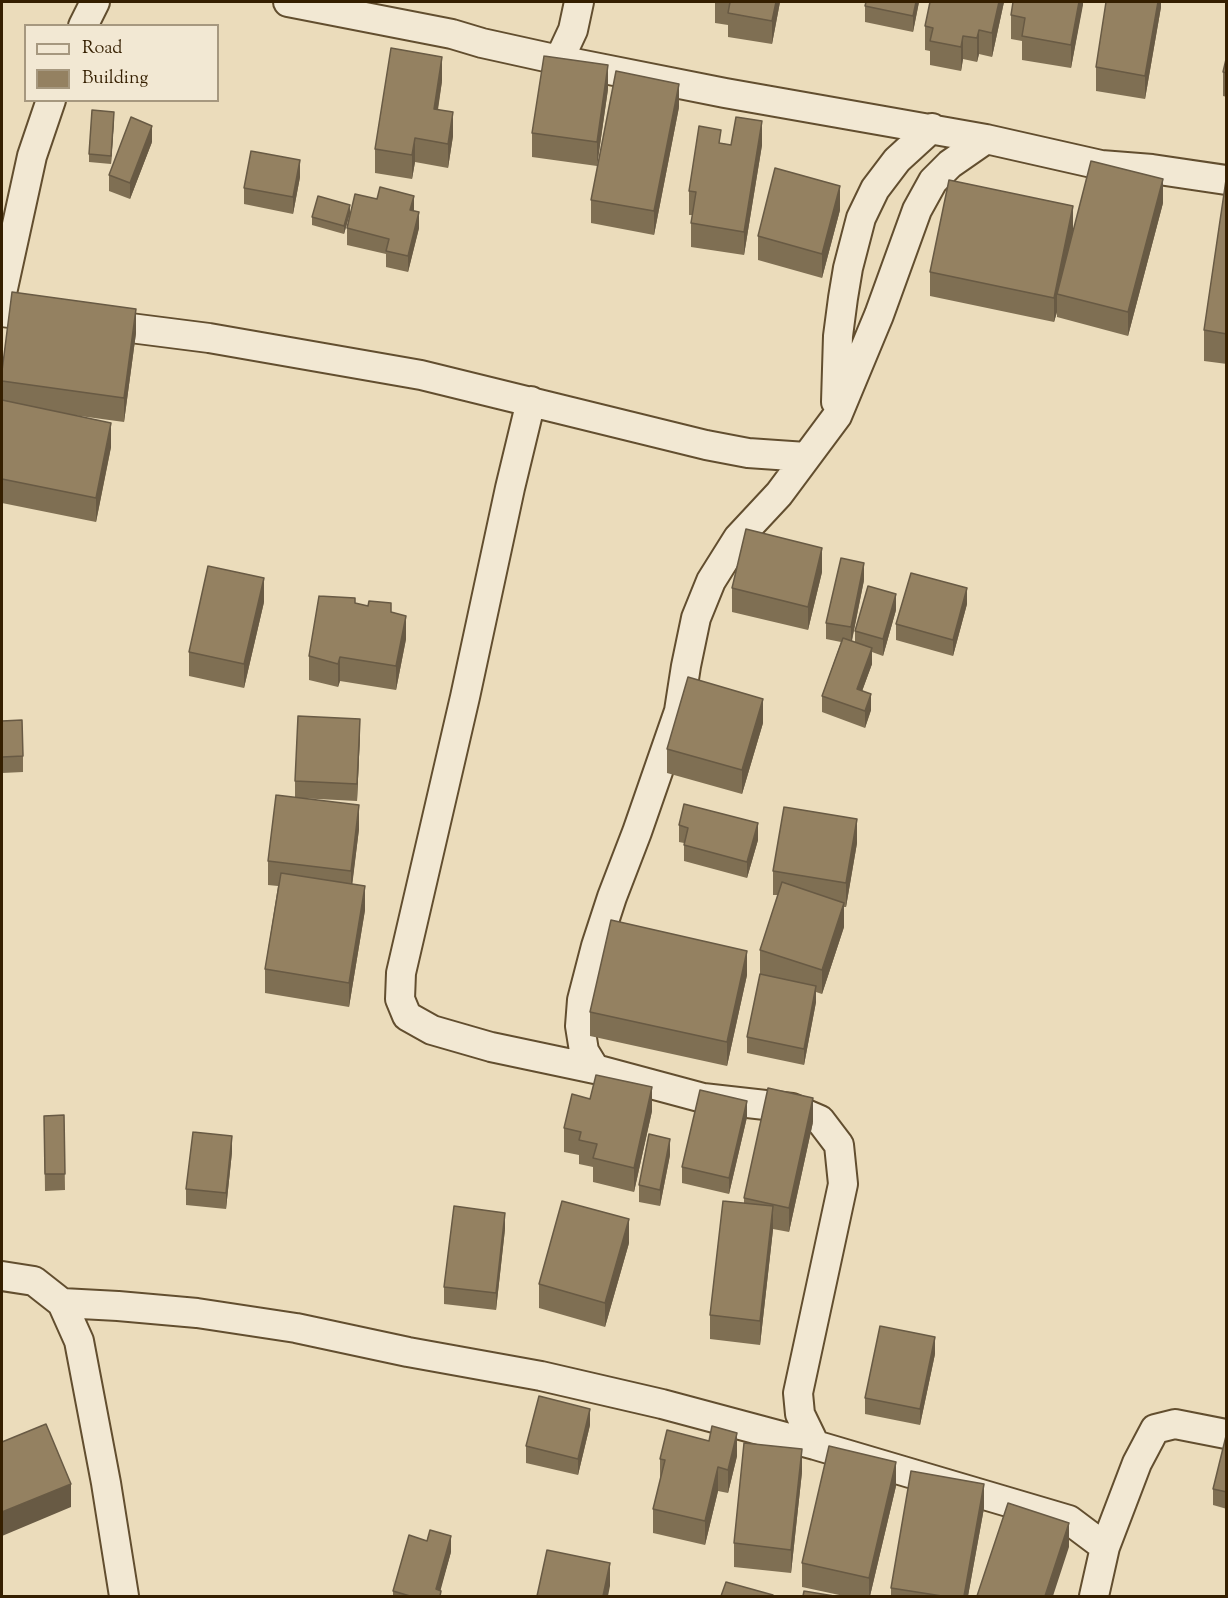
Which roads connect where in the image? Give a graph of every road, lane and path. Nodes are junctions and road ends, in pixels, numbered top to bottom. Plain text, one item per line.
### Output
1 (95, 2) edge
2 (288, 2) edge
3 (579, 2) edge
4 (84, 24) edge
5 (559, 60) junction
6 (50, 102) edge
7 (932, 128) junction
8 (986, 139) junction
9 (1227, 180) edge
10 (2, 293) edge
11 (2, 312) edge
12 (531, 401) junction
13 (837, 416) junction
14 (806, 457) junction
15 (595, 1069) junction
16 (2, 1276) edge
17 (63, 1304) junction
18 (1227, 1434) edge
19 (815, 1445) junction
20 (1105, 1547) junction
21 (124, 1596) edge
22 (1094, 1596) edge

1 - 4 street
2 - 5 street
3 - 5 street
5 - 7 street
6 - 10 street
7 - 8 street
7 - 13 street
8 - 9 street
8 - 13 street
11 - 12 street
12 - 14 street
12 - 15 street
13 - 14 street
14 - 15 street
15 - 19 street
16 - 17 street
17 - 19 street
17 - 21 street
18 - 20 street
19 - 20 street
20 - 22 street

